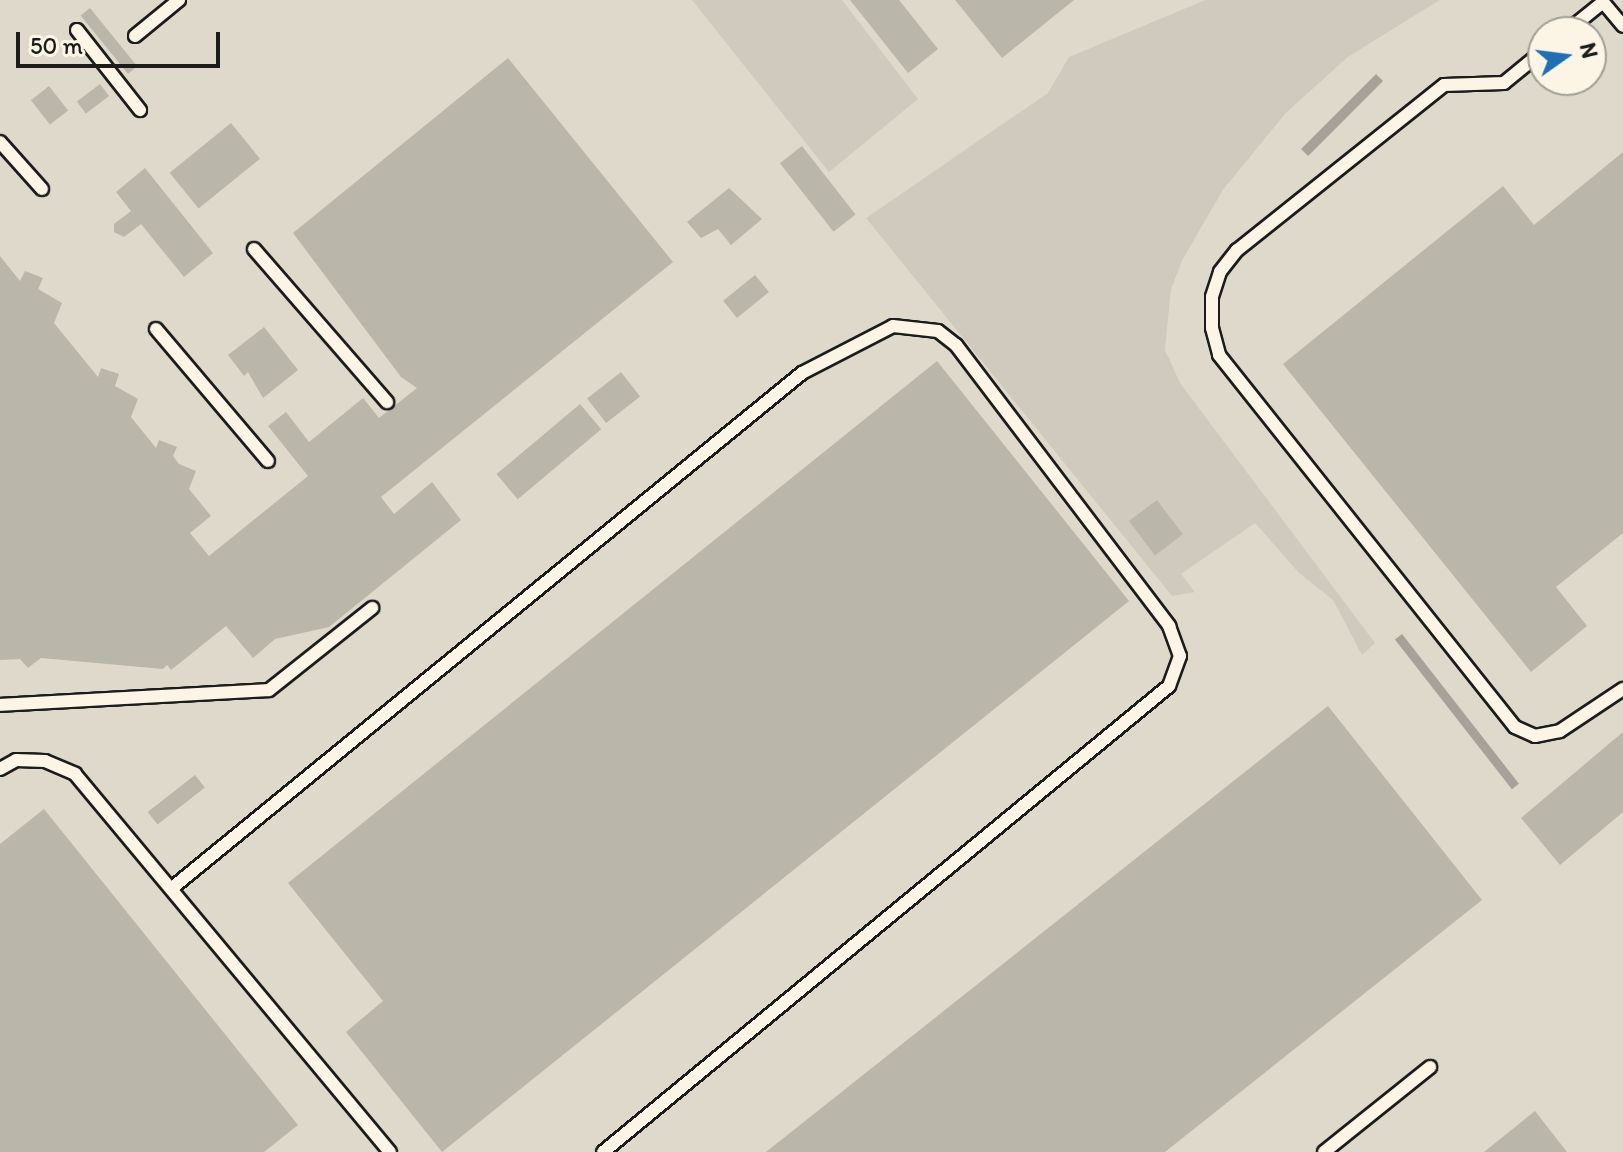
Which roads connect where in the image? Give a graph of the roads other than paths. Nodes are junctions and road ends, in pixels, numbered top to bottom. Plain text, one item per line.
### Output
1 (179, 0) edge
2 (1586, 16) edge
3 (1623, 26) edge
4 (77, 30) dead end
5 (135, 36) dead end
6 (1527, 64) edge
7 (140, 110) dead end
8 (0, 142) edge
9 (42, 189) dead end
10 (254, 249) dead end
11 (156, 329) dead end
12 (387, 402) dead end
13 (268, 461) dead end
14 (372, 608) dead end
15 (1623, 689) edge
16 (0, 705) edge
17 (0, 769) edge
18 (172, 888) junction
19 (1430, 1067) dead end
20 (390, 1152) edge
21 (603, 1152) edge
22 (1324, 1152) edge

1 - 5 lane
2 - 3 lane
4 - 7 lane
6 - 15 lane
8 - 9 lane
10 - 12 lane
11 - 13 lane
14 - 16 lane
17 - 18 lane
18 - 20 lane
18 - 21 lane
19 - 22 lane

